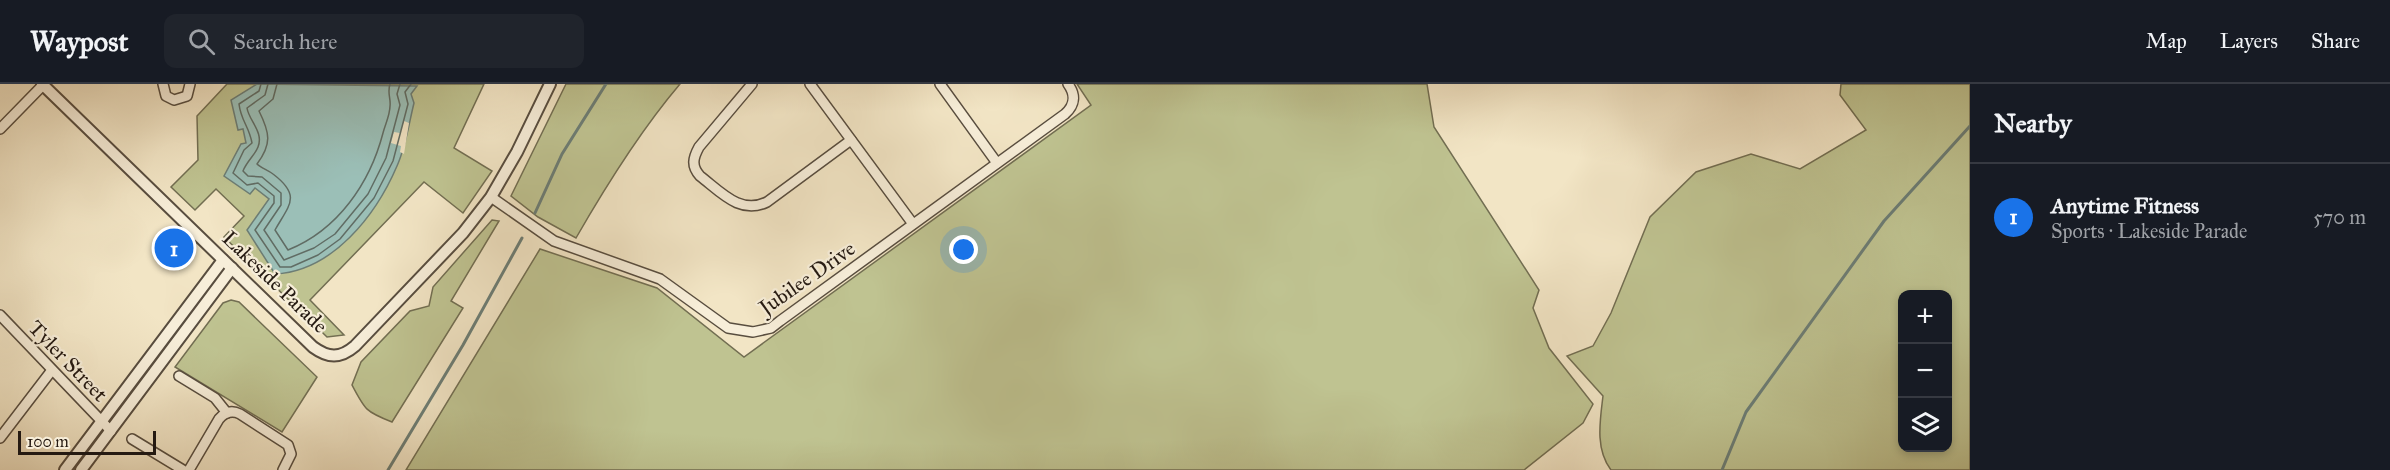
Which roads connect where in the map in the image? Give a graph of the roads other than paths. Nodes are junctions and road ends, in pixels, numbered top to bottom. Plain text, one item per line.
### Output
1 (43, 84) edge
2 (164, 84) edge
3 (190, 84) edge
4 (550, 84) edge
5 (752, 84) edge
6 (810, 84) edge
7 (940, 84) edge
8 (1068, 84) edge
9 (0, 129) edge
10 (851, 140) junction
11 (998, 164) junction
12 (491, 197) junction
13 (913, 224) junction
14 (223, 260) junction
15 (232, 268) junction
16 (0, 315) edge
17 (52, 370) junction
18 (178, 376) dead end
19 (227, 413) junction
20 (102, 422) junction
21 (111, 431) junction
22 (0, 438) edge
23 (132, 439) dead end
24 (65, 470) edge
25 (81, 470) edge
26 (183, 470) edge
27 (189, 470) edge
28 (283, 470) edge

1 - 9 street
1 - 14 street, Lakeside Parade
2 - 3 street
4 - 12 street, Lakeside Parade
5 - 10 street
6 - 10 street
7 - 11 street
8 - 11 street, Jubilee Drive
10 - 13 street
11 - 13 street, Jubilee Drive
12 - 13 street, Jubilee Drive
12 - 15 street, Lakeside Parade
14 - 15 street, Lakeside Parade
14 - 20 street
15 - 21 street
16 - 17 street, Tyler Street
17 - 20 street, Tyler Street
17 - 22 street
18 - 19 street
19 - 27 street
19 - 28 street
20 - 21 street, Tyler Street
20 - 24 street
21 - 25 street
23 - 26 street

